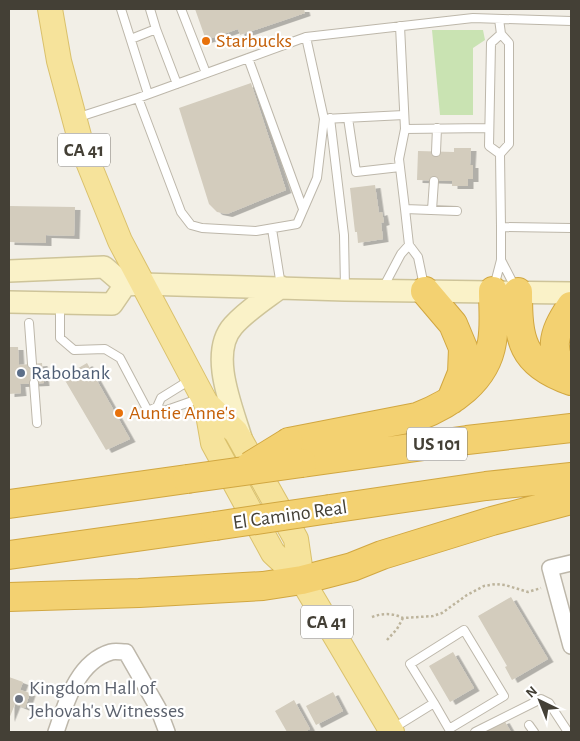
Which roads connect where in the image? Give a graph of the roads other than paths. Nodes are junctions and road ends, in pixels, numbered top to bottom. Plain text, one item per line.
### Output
1 (50, 9) edge
2 (121, 9) edge
3 (150, 9) edge
4 (181, 9) edge
5 (499, 18) junction
6 (571, 21) edge
7 (400, 26) junction
8 (156, 29) junction
9 (501, 34) junction
10 (306, 37) junction
11 (131, 39) junction
12 (248, 58) junction
13 (206, 74) junction
14 (177, 84) junction
15 (148, 94) junction
16 (138, 98) junction
17 (404, 115) junction
18 (327, 118) junction
19 (348, 118) junction
20 (74, 119) junction
21 (437, 128) junction
22 (489, 128) junction
23 (405, 129) junction
24 (436, 152) dead end
25 (500, 154) junction
26 (400, 167) junction
27 (434, 181) dead end
28 (303, 209) junction
29 (405, 209) junction
30 (432, 210) junction
31 (457, 211) dead end
32 (501, 227) junction
33 (571, 228) edge
34 (272, 229) junction
35 (409, 245) junction
36 (501, 260) junction
37 (9, 271) edge
38 (134, 284) junction
39 (281, 287) junction
40 (345, 290) junction
41 (382, 290) junction
42 (425, 291) junction
43 (505, 292) junction
44 (571, 293) edge
45 (9, 302) edge
46 (60, 302) junction
47 (571, 306) edge
48 (29, 323) dead end
49 (32, 364) dead end
50 (570, 381) edge
51 (34, 383) dead end
52 (200, 393) junction
53 (450, 400) junction
54 (157, 407) junction
55 (37, 423) dead end
56 (571, 428) edge
57 (243, 444) junction
58 (296, 452) junction
59 (571, 477) edge
60 (571, 500) edge
61 (9, 504) edge
62 (9, 555) edge
63 (571, 562) edge
64 (302, 580) junction
65 (9, 597) edge
66 (571, 646) edge
67 (434, 704) junction
68 (391, 731) edge
69 (56, 732) edge
70 (167, 732) edge
71 (475, 732) edge
72 (568, 732) edge

1 - 20 main road, CA 41
2 - 11 lane
3 - 8 lane
4 - 13 lane
5 - 6 lane
5 - 7 lane
5 - 9 lane
7 - 10 lane
7 - 17 lane
8 - 11 lane
8 - 14 lane
9 - 22 lane
9 - 25 lane
10 - 12 lane
10 - 18 lane
11 - 15 lane
12 - 13 lane
12 - 28 lane
13 - 14 lane
14 - 15 lane
15 - 16 lane
16 - 20 lane
16 - 34 lane
17 - 19 lane
17 - 23 lane
18 - 19 lane
18 - 28 lane
18 - 40 lane
19 - 26 lane
20 - 38 main road, CA 41
21 - 22 lane
21 - 23 lane
21 - 24 lane
22 - 25 lane
23 - 26 lane
25 - 32 lane
26 - 29 lane
27 - 30 lane
28 - 34 lane
29 - 30 lane
29 - 35 lane
30 - 31 lane
32 - 33 lane
32 - 36 lane
34 - 39 lane
35 - 41 lane
35 - 42 lane
36 - 43 lane
36 - 43 lane
37 - 38 main road
38 - 39 main road
38 - 46 main road
38 - 52 main road, CA 41 / CA 41
39 - 40 main road
39 - 57 main road
40 - 41 main road
41 - 42 main road
42 - 43 main road
42 - 53 highway
43 - 44 main road
43 - 50 highway
43 - 53 highway
45 - 46 main road
46 - 54 lane
47 - 50 highway
48 - 49 lane
51 - 55 lane
52 - 54 lane
52 - 54 lane
52 - 57 main road, CA 41 / CA 41
52 - 64 main road, CA 41 / CA 41
53 - 58 highway
56 - 58 highway, US 101
57 - 64 main road, CA 41 / CA 41
58 - 61 highway, US 101, bridge
59 - 62 highway, El Camino Real / US 101, bridge
60 - 64 highway
63 - 66 street
64 - 65 highway
64 - 68 main road, CA 41 / CA 41
67 - 67 lane
67 - 68 lane
69 - 70 street
71 - 72 lane

